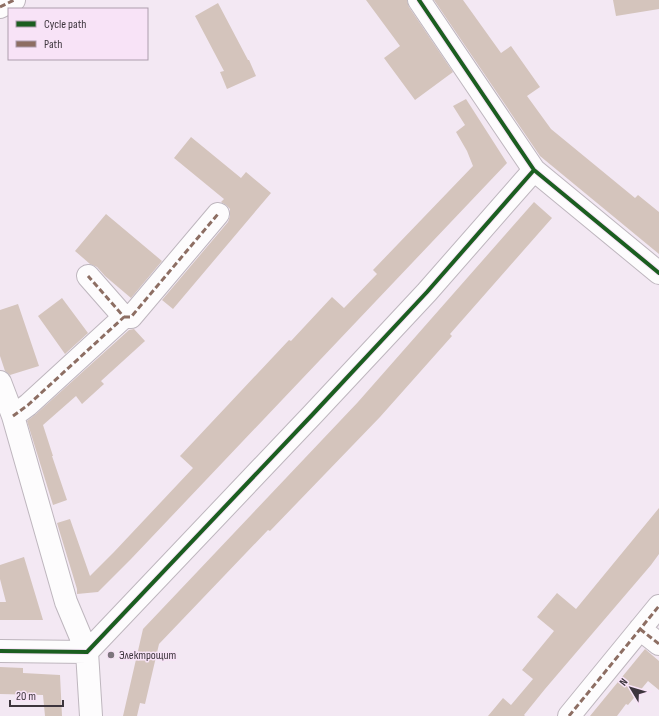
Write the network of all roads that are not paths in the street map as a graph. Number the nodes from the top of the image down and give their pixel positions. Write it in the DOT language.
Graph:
graph roads {
  1 [pos="14,0"];
  2 [pos="419,0"];
  3 [pos="0,8"];
  4 [pos="534,170"];
  5 [pos="218,214"];
  6 [pos="659,273"];
  7 [pos="88,276"];
  8 [pos="124,318"];
  9 [pos="0,382"];
  10 [pos="13,416"];
  11 [pos="659,606"];
  12 [pos="640,628"];
  13 [pos="659,644"];
  14 [pos="0,651"];
  15 [pos="88,652"];
  16 [pos="91,716"];
  17 [pos="569,716"];
  1 -- 3 [label="street"];
  2 -- 4 [label="street"];
  4 -- 6 [label="street"];
  4 -- 15 [label="street"];
  5 -- 8 [label="street"];
  7 -- 8 [label="street"];
  8 -- 10 [label="street"];
  9 -- 10 [label="street"];
  10 -- 15 [label="street"];
  11 -- 12 [label="street"];
  12 -- 13 [label="street"];
  12 -- 17 [label="street"];
  14 -- 15 [label="street"];
  15 -- 16 [label="street"];
}
